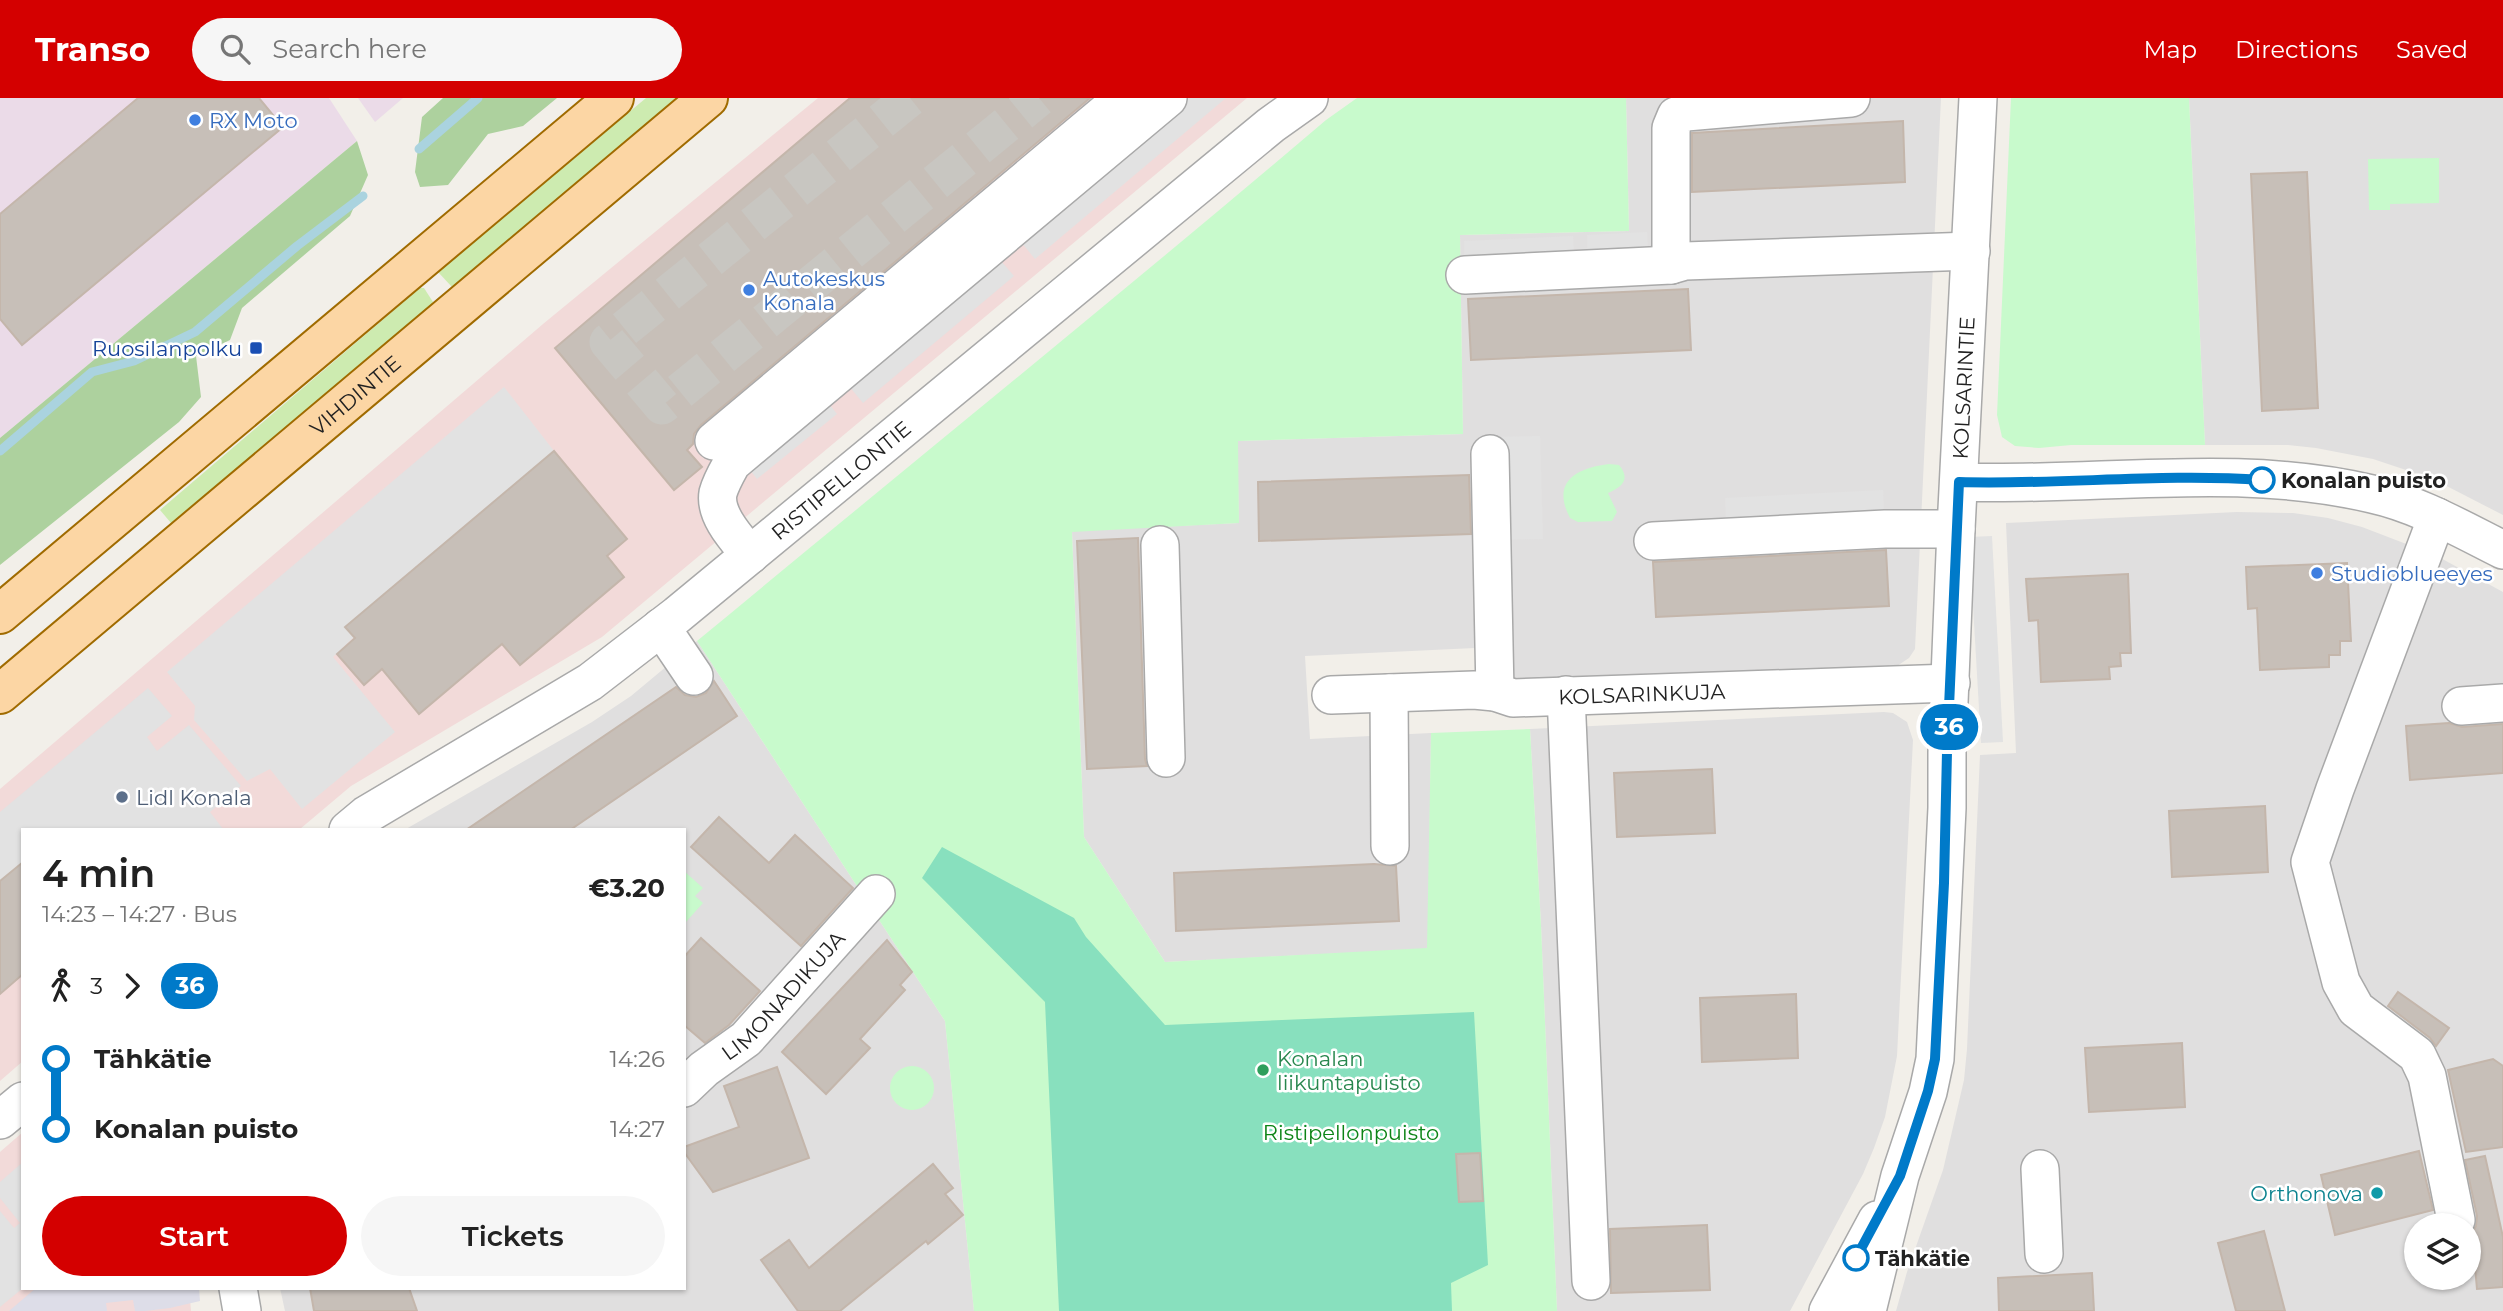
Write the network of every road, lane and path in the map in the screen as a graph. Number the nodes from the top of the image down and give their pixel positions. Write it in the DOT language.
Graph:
graph roads {
  1 [pos="614,98"];
  2 [pos="708,98"];
  3 [pos="1123,98"];
  4 [pos="1168,98"];
  5 [pos="1310,98"];
  6 [pos="1851,98"];
  7 [pos="1978,98"];
  8 [pos="1971,251"];
  9 [pos="1671,265"];
  10 [pos="1465,275"];
  11 [pos="714,441"];
  12 [pos="1490,454"];
  13 [pos="1959,482"];
  14 [pos="2437,517"];
  15 [pos="1956,529"];
  16 [pos="1653,541"];
  17 [pos="1160,545"];
  18 [pos="2503,550"];
  19 [pos="750,555"];
  20 [pos="0,614"];
  21 [pos="661,627"];
  22 [pos="694,676"];
  23 [pos="1951,683"];
  24 [pos="1495,692"];
  25 [pos="1389,693"];
  26 [pos="0,694"];
  27 [pos="1331,695"];
  28 [pos="1566,695"];
  29 [pos="2503,703"];
  30 [pos="2461,706"];
  31 [pos="1166,758"];
  32 [pos="351,828"];
  33 [pos="1390,846"];
  34 [pos="876,894"];
  35 [pos="686,1086"];
  36 [pos="21,1103"];
  37 [pos="0,1120"];
  38 [pos="2040,1169"];
  39 [pos="1900,1176"];
  40 [pos="2455,1213"];
  41 [pos="2044,1254"];
  42 [pos="1591,1281"];
  43 [pos="238,1290"];
  44 [pos="242,1311"];
  45 [pos="1828,1311"];
  46 [pos="1867,1311"];
  1 -- 20 [label="main road"];
  2 -- 26 [label="main road, VIHDINTIE"];
  3 -- 11 [label="street"];
  4 -- 19 [label="street"];
  5 -- 19 [label="street, RISTIPELLONTIE"];
  6 -- 9 [label="street"];
  7 -- 8 [label="street, KOLSARINTIE"];
  8 -- 9 [label="street"];
  8 -- 13 [label="street, KOLSARINTIE"];
  9 -- 10 [label="street"];
  12 -- 24 [label="street"];
  13 -- 14 [label="street"];
  13 -- 15 [label="street, KOLSARINTIE"];
  14 -- 18 [label="street"];
  14 -- 40 [label="street"];
  15 -- 16 [label="street"];
  15 -- 23 [label="street, KOLSARINTIE"];
  17 -- 31 [label="street"];
  19 -- 21 [label="street, RISTIPELLONTIE"];
  21 -- 22 [label="street"];
  21 -- 32 [label="street, RISTIPELLONTIE"];
  23 -- 28 [label="street, KOLSARINKUJA"];
  23 -- 39 [label="street, KOLSARINTIE"];
  24 -- 25 [label="street, KOLSARINKUJA"];
  24 -- 28 [label="street, KOLSARINKUJA"];
  25 -- 27 [label="street, KOLSARINKUJA"];
  25 -- 33 [label="street"];
  28 -- 42 [label="street"];
  29 -- 30 [label="street"];
  34 -- 35 [label="street, LIMONADIKUJA"];
  36 -- 37 [label="street"];
  38 -- 41 [label="street"];
  39 -- 45 [label="street, KOLSARINTIE"];
  39 -- 46 [label="street, KOLSARINTIE"];
  43 -- 44 [label="street"];
}
